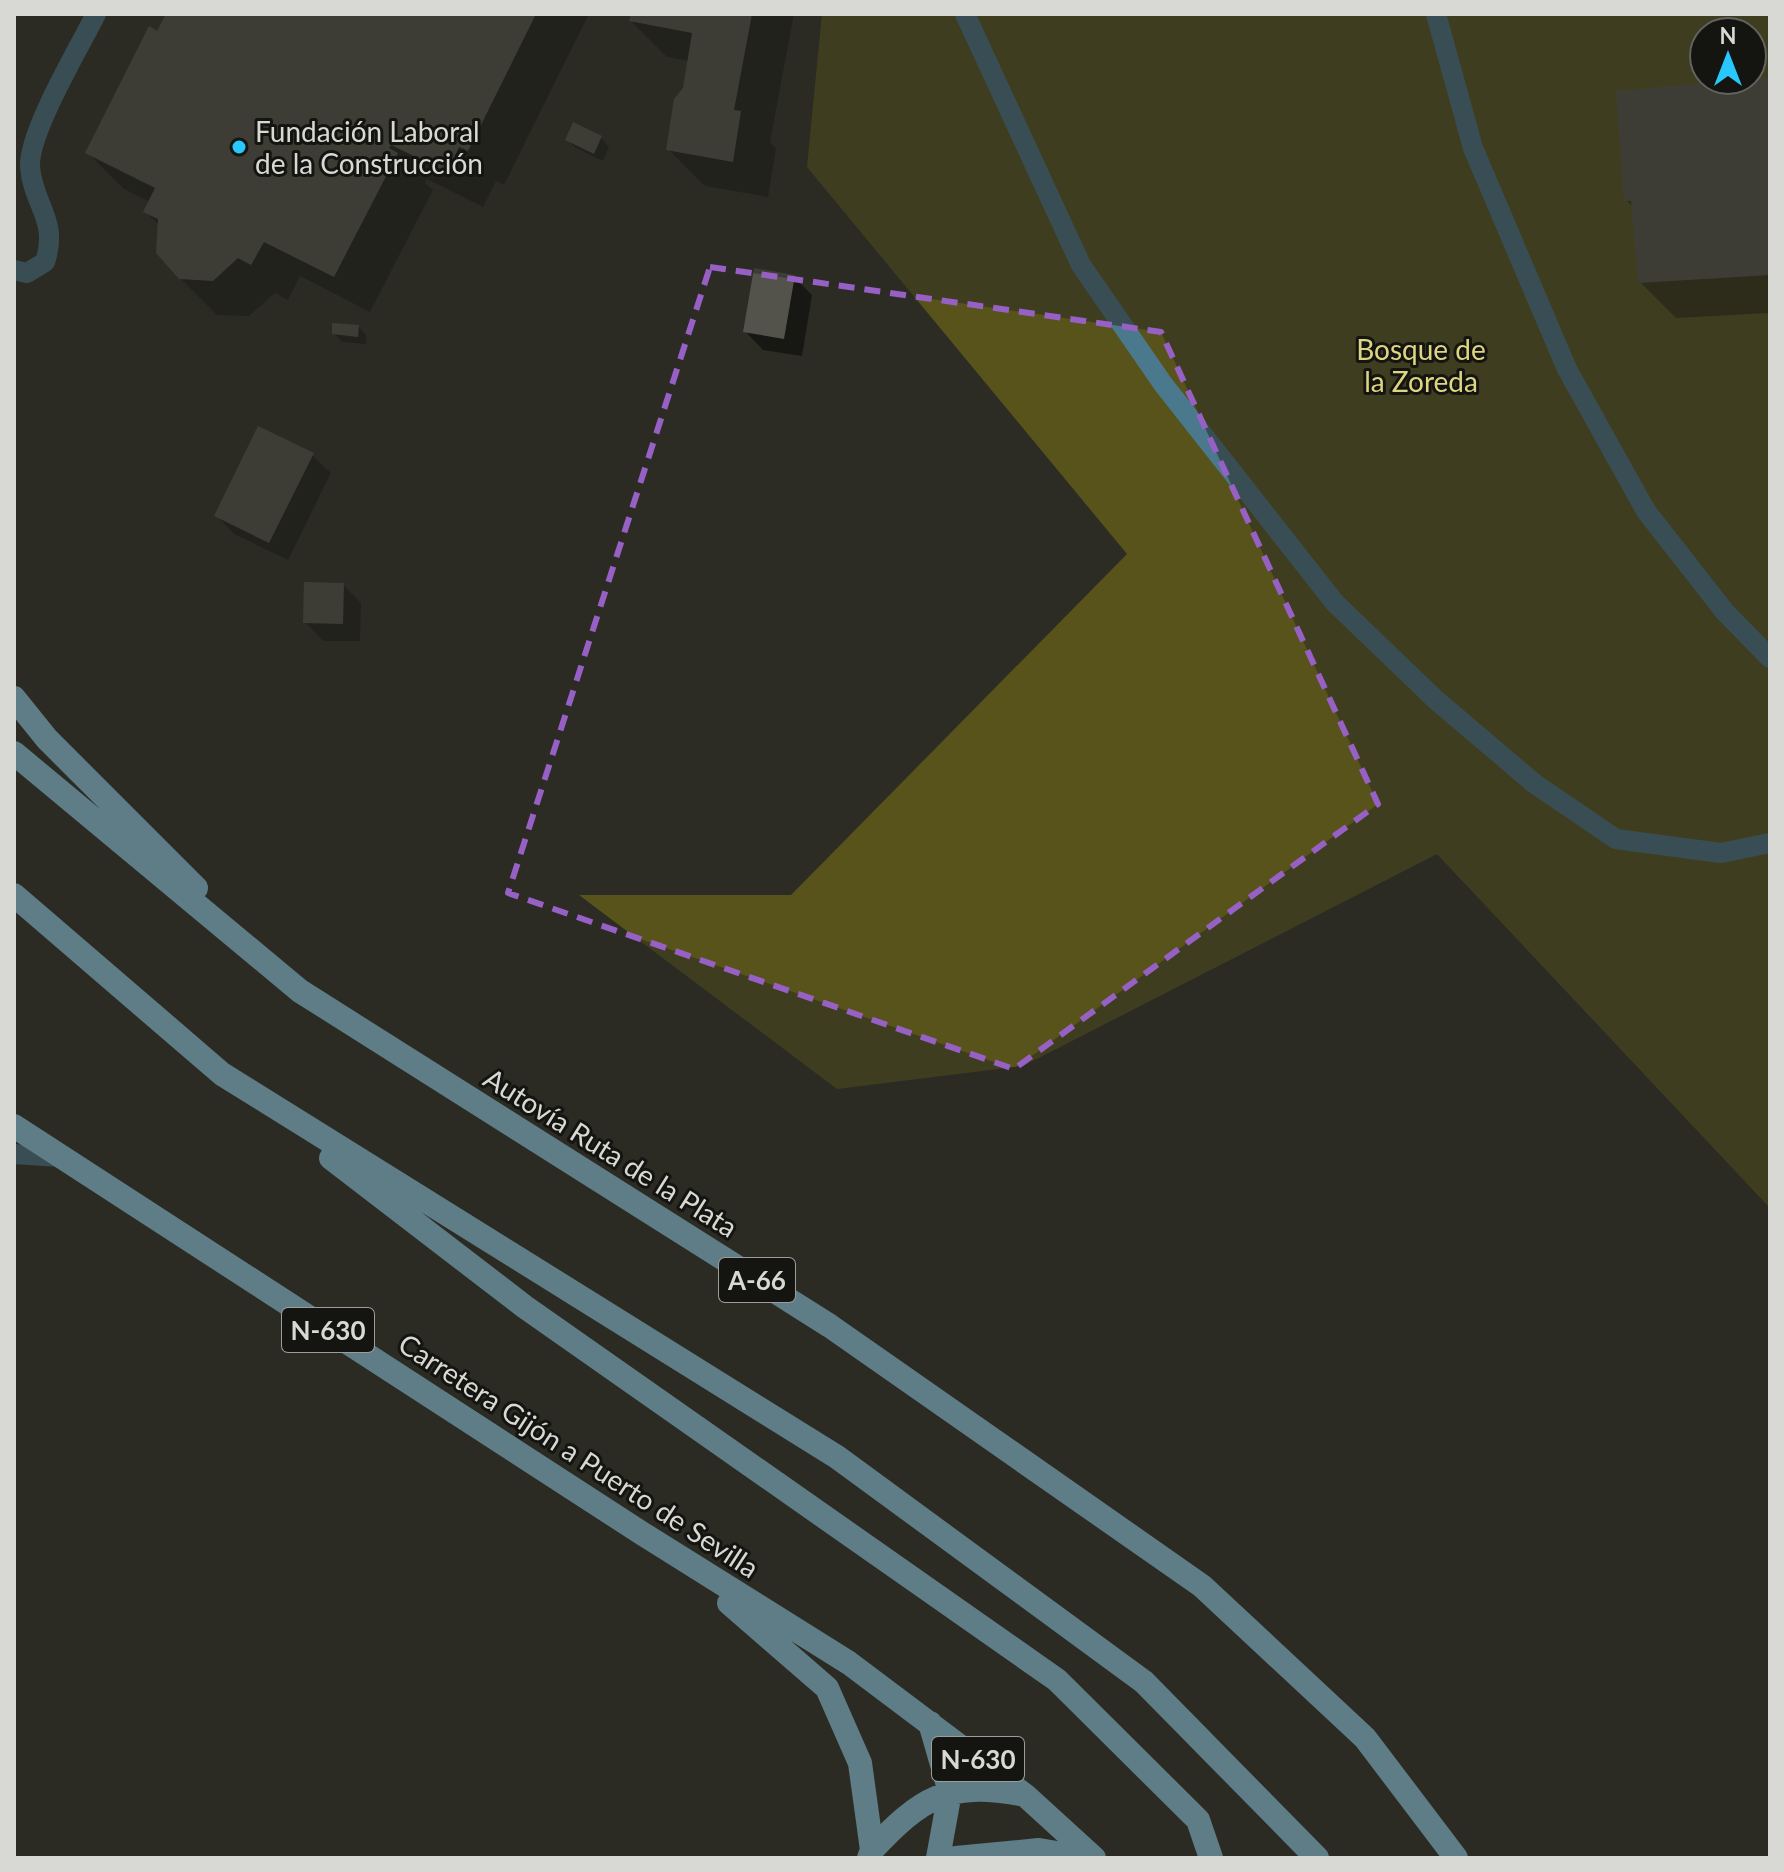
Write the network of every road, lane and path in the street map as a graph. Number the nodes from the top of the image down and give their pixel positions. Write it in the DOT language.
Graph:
graph roads {
  1 [pos="96,14"];
  2 [pos="965,14"];
  3 [pos="1436,14"];
  4 [pos="34,139"];
  5 [pos="14,156"];
  6 [pos="14,270"];
  7 [pos="1770,658"];
  8 [pos="14,698"];
  9 [pos="14,753"];
  10 [pos="1770,843"];
  11 [pos="14,895"];
  12 [pos="300,991"];
  13 [pos="222,1074"];
  14 [pos="14,1126"];
  15 [pos="14,1154"];
  16 [pos="61,1157"];
  17 [pos="643,1534"];
  18 [pos="930,1723"];
  19 [pos="950,1792"];
  20 [pos="1026,1796"];
  21 [pos="871,1854"];
  22 [pos="938,1858"];
  23 [pos="956,1858"];
  24 [pos="1086,1858"];
  25 [pos="1094,1858"];
  26 [pos="1211,1858"];
  27 [pos="1317,1858"];
  28 [pos="1456,1858"];
  1 -- 4 [label="street"];
  2 -- 10 [label="street"];
  3 -- 7 [label="street"];
  4 -- 5 [label="street"];
  4 -- 6 [label="street"];
  8 -- 12 [label="highway"];
  9 -- 12 [label="highway, Autovía Ruta de la Plata / A-66"];
  11 -- 13 [label="highway"];
  12 -- 28 [label="highway, Autovía Ruta de la Plata / A-66"];
  13 -- 26 [label="highway"];
  13 -- 27 [label="highway"];
  14 -- 16 [label="highway, Carretera Gijón a Puerto de Sevilla / N-630"];
  15 -- 16 [label="street"];
  16 -- 17 [label="highway, Carretera Gijón a Puerto de Sevilla / N-630"];
  17 -- 18 [label="highway, Carretera Gijón a Puerto de Sevilla / N-630"];
  17 -- 21 [label="highway"];
  18 -- 19 [label="highway"];
  18 -- 20 [label="highway, Carretera Gijón a Puerto de Sevilla / N-630"];
  19 -- 20 [label="highway"];
  19 -- 21 [label="highway"];
  19 -- 22 [label="highway"];
  20 -- 25 [label="highway, Carretera Gijón a Puerto de Sevilla / N-630"];
  23 -- 24 [label="highway"];
}
